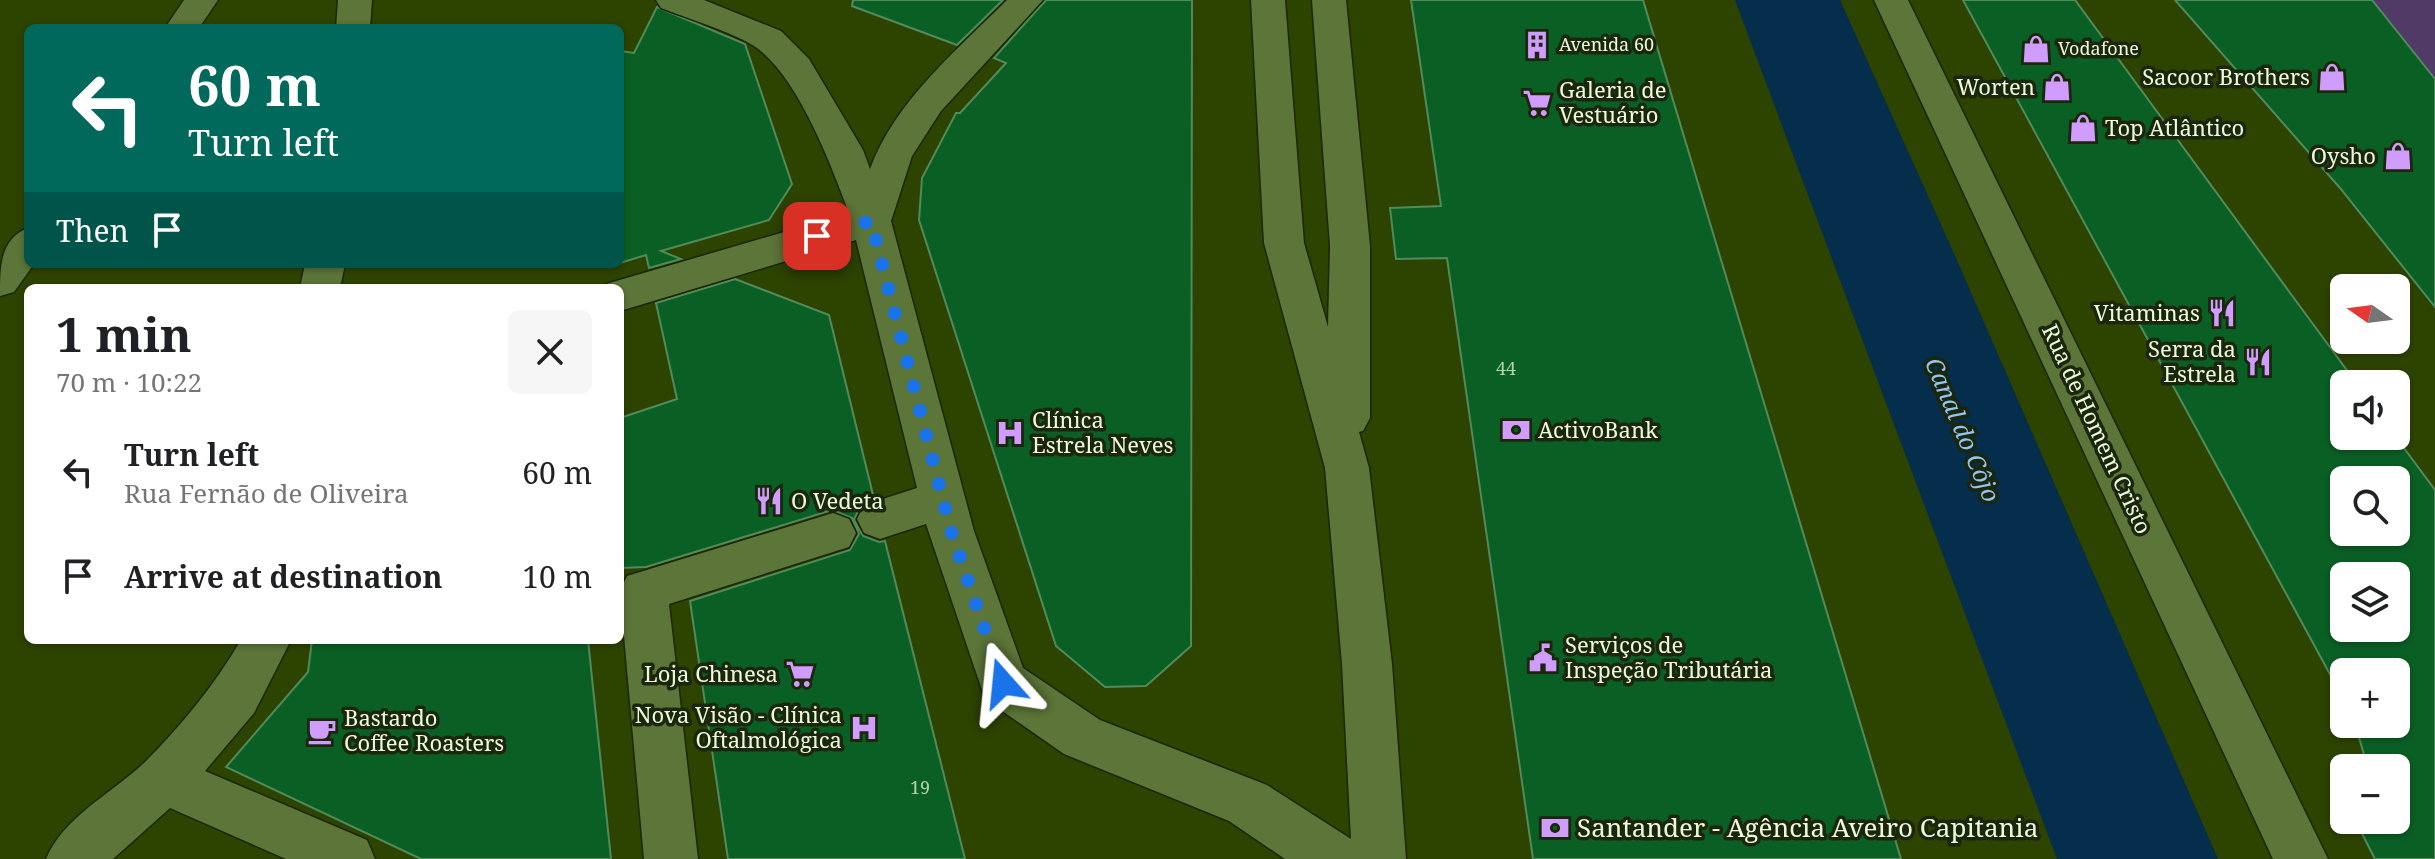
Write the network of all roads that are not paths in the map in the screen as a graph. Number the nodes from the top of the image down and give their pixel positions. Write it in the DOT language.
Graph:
graph roads {
  1 [pos="201,0"];
  2 [pos="355,0"];
  3 [pos="673,0"];
  4 [pos="1026,0"];
  5 [pos="1268,0"];
  6 [pos="1329,0"];
  7 [pos="1891,0"];
  8 [pos="185,24"];
  9 [pos="353,24"];
  10 [pos="871,221"];
  11 [pos="24,248"];
  12 [pos="0,281"];
  13 [pos="624,294"];
  14 [pos="1347,468"];
  15 [pos="943,499"];
  16 [pos="880,519"];
  17 [pos="833,533"];
  18 [pos="265,644"];
  19 [pos="164,779"];
  20 [pos="73,859"];
  21 [pos="348,859"];
  22 [pos="671,859"];
  23 [pos="1333,859"];
  24 [pos="1379,859"];
  25 [pos="2301,859"];
  1 -- 8 [label="street"];
  2 -- 9 [label="street"];
  3 -- 10 [label="street"];
  4 -- 10 [label="street"];
  5 -- 14 [label="street"];
  6 -- 14 [label="street"];
  7 -- 25 [label="street, Rua de Homem Cristo"];
  10 -- 13 [label="street"];
  10 -- 15 [label="street"];
  11 -- 12 [label="street"];
  14 -- 24 [label="street"];
  15 -- 16 [label="street"];
  15 -- 23 [label="street"];
  17 -- 22 [label="street"];
  18 -- 19 [label="street"];
  19 -- 20 [label="street"];
  19 -- 21 [label="street"];
}
